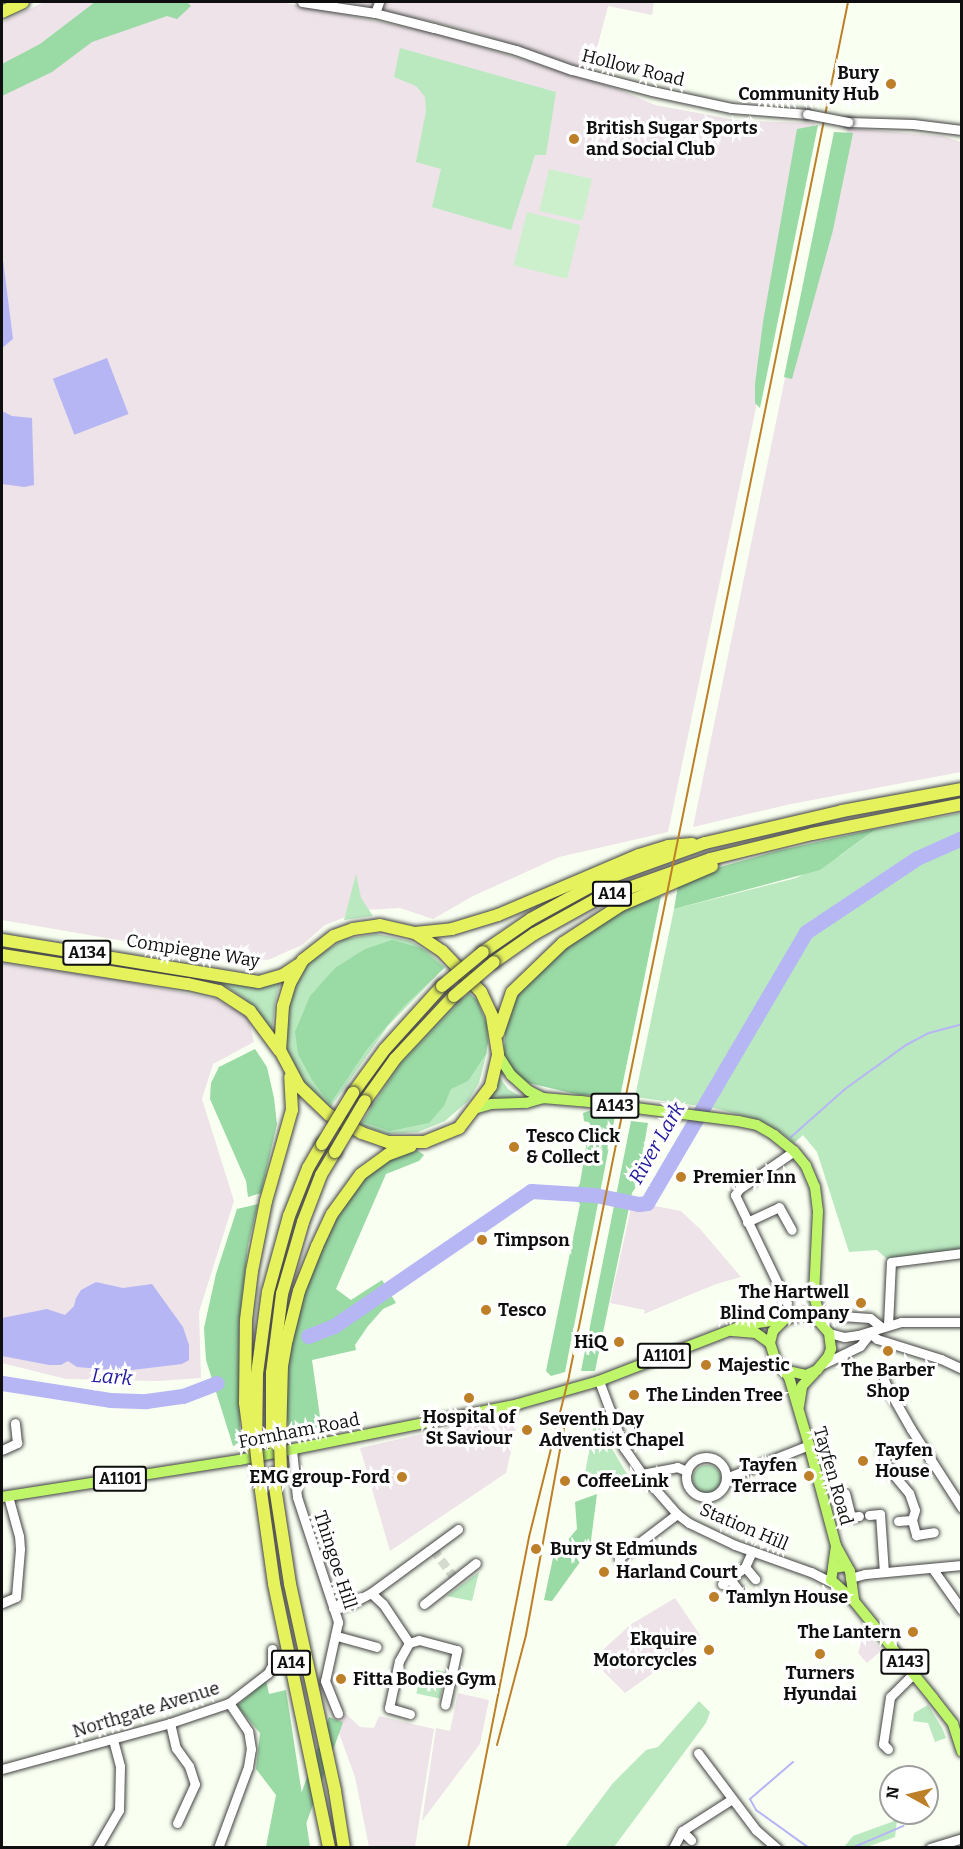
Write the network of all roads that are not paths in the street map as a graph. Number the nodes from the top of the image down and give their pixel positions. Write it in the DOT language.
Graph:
graph roads {
  1 [pos="22,2"];
  2 [pos="302,2"];
  3 [pos="379,2"];
  4 [pos="2,12"];
  5 [pos="375,13"];
  6 [pos="962,130"];
  7 [pos="962,789"];
  8 [pos="962,804"];
  9 [pos="705,843"];
  10 [pos="743,852"];
  11 [pos="415,933"];
  12 [pos="2,940"];
  13 [pos="2,955"];
  14 [pos="303,960"];
  15 [pos="497,1037"];
  16 [pos="280,1051"];
  17 [pos="498,1055"];
  18 [pos="289,1072"];
  19 [pos="543,1098"];
  20 [pos="474,1109"];
  21 [pos="421,1143"];
  22 [pos="794,1151"];
  23 [pos="747,1222"];
  24 [pos="792,1230"];
  25 [pos="962,1253"];
  26 [pos="814,1296"];
  27 [pos="787,1304"];
  28 [pos="841,1316"];
  29 [pos="789,1317"];
  30 [pos="821,1321"];
  31 [pos="962,1322"];
  32 [pos="885,1326"];
  33 [pos="729,1331"];
  34 [pos="829,1333"];
  35 [pos="870,1333"];
  36 [pos="770,1343"];
  37 [pos="820,1367"];
  38 [pos="881,1369"];
  39 [pos="962,1369"];
  40 [pos="784,1370"];
  41 [pos="599,1382"];
  42 [pos="799,1414"];
  43 [pos="15,1422"];
  44 [pos="276,1442"];
  45 [pos="809,1444"];
  46 [pos="254,1447"];
  47 [pos="2,1450"];
  48 [pos="292,1450"];
  49 [pos="882,1454"];
  50 [pos="687,1471"];
  51 [pos="642,1474"];
  52 [pos="726,1478"];
  53 [pos="845,1493"];
  54 [pos="5,1496"];
  55 [pos="962,1508"];
  56 [pos="677,1514"];
  57 [pos="912,1520"];
  58 [pos="889,1522"];
  59 [pos="458,1529"];
  60 [pos="934,1532"];
  61 [pos="836,1546"];
  62 [pos="752,1551"];
  63 [pos="619,1557"];
  64 [pos="476,1563"];
  65 [pos="962,1565"];
  66 [pos="745,1567"];
  67 [pos="833,1568"];
  68 [pos="932,1568"];
  69 [pos="811,1572"];
  70 [pos="884,1572"];
  71 [pos="848,1573"];
  72 [pos="755,1579"];
  73 [pos="835,1584"];
  74 [pos="740,1591"];
  75 [pos="371,1593"];
  76 [pos="855,1601"];
  77 [pos="2,1603"];
  78 [pos="424,1604"];
  79 [pos="333,1608"];
  80 [pos="962,1610"];
  81 [pos="337,1636"];
  82 [pos="409,1643"];
  83 [pos="377,1647"];
  84 [pos="272,1649"];
  85 [pos="914,1672"];
  86 [pos="229,1703"];
  87 [pos="445,1705"];
  88 [pos="338,1713"];
  89 [pos="410,1714"];
  90 [pos="171,1723"];
  91 [pos="957,1723"];
  92 [pos="113,1739"];
  93 [pos="888,1749"];
  94 [pos="962,1752"];
  95 [pos="698,1753"];
  96 [pos="2,1769"];
  97 [pos="732,1799"];
  98 [pos="177,1823"];
  99 [pos="682,1831"];
  100 [pos="962,1838"];
  101 [pos="691,1840"];
  102 [pos="97,1848"];
  103 [pos="218,1848"];
  104 [pos="329,1848"];
  105 [pos="344,1848"];
  106 [pos="673,1848"];
  107 [pos="777,1848"];
  108 [pos="930,1848"];
  1 -- 4 [label="highway"];
  2 -- 5 [label="street, Hollow Road"];
  3 -- 5 [label="street"];
  5 -- 6 [label="street, Hollow Road, bridge"];
  7 -- 9 [label="highway, A14"];
  8 -- 10 [label="highway, A14"];
  9 -- 11 [label="highway, A14"];
  9 -- 46 [label="highway, A14, bridge"];
  10 -- 15 [label="highway, A14"];
  10 -- 44 [label="highway, A14, bridge"];
  11 -- 14 [label="highway, Compiegne Way"];
  11 -- 15 [label="highway"];
  12 -- 14 [label="highway, Compiegne Way / A134"];
  13 -- 16 [label="highway, Compiegne Way / A134"];
  14 -- 16 [label="highway"];
  15 -- 17 [label="highway"];
  16 -- 18 [label="highway"];
  17 -- 19 [label="main road, A143"];
  17 -- 20 [label="highway"];
  18 -- 21 [label="highway"];
  18 -- 46 [label="highway, A14"];
  19 -- 20 [label="main road, A143"];
  19 -- 22 [label="main road, A143"];
  20 -- 21 [label="highway"];
  21 -- 44 [label="highway, A14"];
  22 -- 23 [label="street"];
  22 -- 26 [label="main road, A143"];
  23 -- 24 [label="street"];
  23 -- 27 [label="street"];
  25 -- 32 [label="street"];
  26 -- 29 [label="main road"];
  26 -- 30 [label="main road, A143"];
  28 -- 32 [label="street"];
  29 -- 30 [label="main road"];
  29 -- 33 [label="main road, A1101"];
  29 -- 36 [label="main road"];
  30 -- 34 [label="main road"];
  31 -- 32 [label="street"];
  32 -- 35 [label="street"];
  33 -- 36 [label="main road, A1101"];
  33 -- 41 [label="main road, A1101"];
  34 -- 35 [label="street"];
  34 -- 37 [label="main road"];
  35 -- 37 [label="street"];
  35 -- 39 [label="street"];
  36 -- 40 [label="main road"];
  37 -- 40 [label="main road"];
  37 -- 42 [label="main road, A143"];
  38 -- 55 [label="street"];
  40 -- 42 [label="main road, A143"];
  41 -- 48 [label="main road, Fornham Road / A1101"];
  41 -- 51 [label="street, Station Hill"];
  42 -- 45 [label="main road, Tayfen Road / A143"];
  43 -- 47 [label="street"];
  44 -- 105 [label="highway, A14, bridge"];
  45 -- 52 [label="street"];
  45 -- 61 [label="main road, Tayfen Road / A143"];
  46 -- 104 [label="highway, A14, bridge"];
  48 -- 54 [label="main road, Fornham Road / A1101"];
  48 -- 79 [label="street, Thingoe Hill"];
  49 -- 57 [label="street"];
  50 -- 51 [label="street"];
  50 -- 52 [label="street"];
  50 -- 52 [label="street"];
  51 -- 56 [label="street, Station Hill"];
  53 -- 58 [label="street"];
  54 -- 77 [label="street"];
  56 -- 62 [label="street, Station Hill"];
  56 -- 63 [label="street"];
  57 -- 58 [label="street"];
  57 -- 60 [label="street"];
  58 -- 70 [label="street"];
  59 -- 75 [label="street"];
  61 -- 67 [label="main road, Tayfen Road / A143"];
  61 -- 71 [label="main road, Tayfen Road / A143"];
  62 -- 66 [label="street"];
  62 -- 69 [label="street, Station Hill"];
  64 -- 78 [label="street"];
  65 -- 68 [label="street"];
  66 -- 72 [label="street"];
  66 -- 74 [label="street"];
  67 -- 69 [label="street, Station Hill"];
  67 -- 71 [label="main road"];
  67 -- 73 [label="main road, Tayfen Road"];
  68 -- 70 [label="street"];
  68 -- 80 [label="street"];
  69 -- 73 [label="street, Station Hill"];
  70 -- 71 [label="street"];
  71 -- 73 [label="main road"];
  71 -- 76 [label="main road, Tayfen Road / A143"];
  73 -- 76 [label="main road, Tayfen Road / A143"];
  75 -- 79 [label="street"];
  75 -- 82 [label="street"];
  76 -- 85 [label="main road, Tayfen Road / A143"];
  79 -- 81 [label="street, Thingoe Hill"];
  81 -- 83 [label="street"];
  81 -- 88 [label="street, Thingoe Hill"];
  82 -- 87 [label="street"];
  82 -- 89 [label="street"];
  84 -- 86 [label="street, Northgate Avenue"];
  85 -- 91 [label="main road, Tayfen Road / A143"];
  85 -- 93 [label="street"];
  86 -- 90 [label="street, Northgate Avenue"];
  86 -- 103 [label="street"];
  90 -- 92 [label="street, Northgate Avenue"];
  90 -- 98 [label="street"];
  91 -- 94 [label="main road, Tayfen Road / A143"];
  92 -- 96 [label="street, Northgate Avenue"];
  92 -- 102 [label="street"];
  95 -- 97 [label="street"];
  97 -- 99 [label="street"];
  97 -- 107 [label="street"];
  99 -- 101 [label="street"];
  99 -- 106 [label="street"];
  100 -- 108 [label="street"];
}
